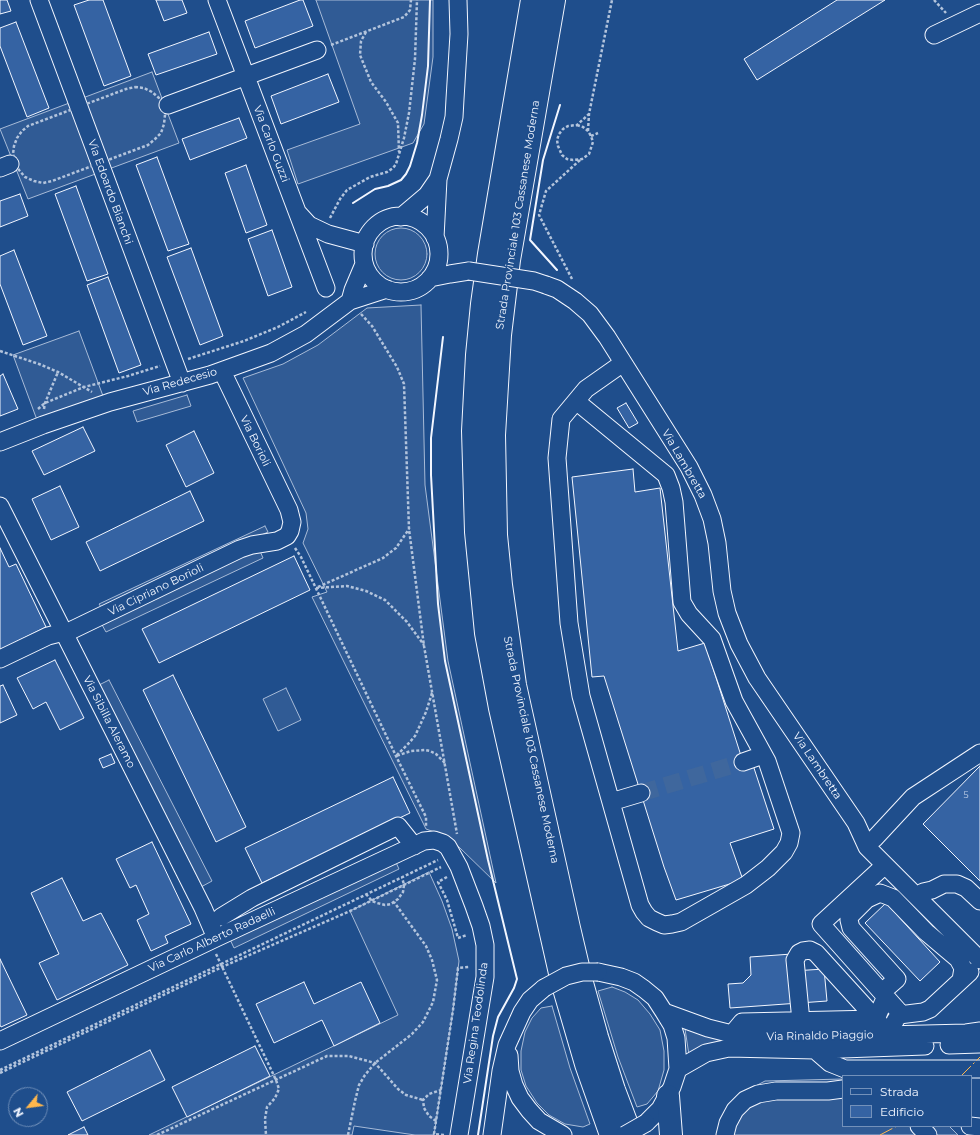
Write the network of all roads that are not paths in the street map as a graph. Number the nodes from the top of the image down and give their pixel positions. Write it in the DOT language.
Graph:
graph roads {
  1 [pos="39,0"];
  2 [pos="217,0"];
  3 [pos="458,0"];
  4 [pos="465,0"];
  5 [pos="532,0"];
  6 [pos="554,0"];
  7 [pos="980,13"];
  8 [pos="459,34"];
  9 [pos="934,35"];
  10 [pos="317,50"];
  11 [pos="246,76"];
  12 [pos="168,105"];
  13 [pos="438,179"];
  14 [pos="296,212"];
  15 [pos="401,217"];
  16 [pos="364,244"];
  17 [pos="436,244"];
  18 [pos="364,264"];
  19 [pos="469,271"];
  20 [pos="430,278"];
  21 [pos="326,288"];
  22 [pos="387,289"];
  23 [pos="355,307"];
  24 [pos="619,366"];
  25 [pos="222,371"];
  26 [pos="182,383"];
  27 [pos="576,401"];
  28 [pos="0,442"];
  29 [pos="0,506"];
  30 [pos="286,536"];
  31 [pos="63,632"];
  32 [pos="0,658"];
  33 [pos="980,753"];
  34 [pos="763,755"];
  35 [pos="743,762"];
  36 [pos="641,793"];
  37 [pos="611,802"];
  38 [pos="856,823"];
  39 [pos="874,839"];
  40 [pos="419,843"];
  41 [pos="885,866"];
  42 [pos="923,892"];
  43 [pos="252,898"];
  44 [pos="980,901"];
  45 [pos="220,917"];
  46 [pos="261,917"];
  47 [pos="212,939"];
  48 [pos="980,948"];
  49 [pos="980,960"];
  50 [pos="961,980"];
  51 [pos="884,994"];
  52 [pos="664,1012"];
  53 [pos="902,1015"];
  54 [pos="876,1019"];
  55 [pos="801,1021"];
  56 [pos="980,1031"];
  57 [pos="732,1034"];
  58 [pos="893,1035"];
  59 [pos="0,1041"];
  60 [pos="980,1044"];
  61 [pos="508,1045"];
  62 [pos="815,1050"];
  63 [pos="678,1069"];
  64 [pos="980,1069"];
  65 [pos="842,1089"];
  66 [pos="668,1096"];
  67 [pos="920,1127"];
  68 [pos="638,1129"];
  69 [pos="459,1135"];
  70 [pos="492,1135"];
  71 [pos="563,1135"];
  72 [pos="611,1135"];
  73 [pos="625,1135"];
  74 [pos="671,1135"];
  75 [pos="725,1135"];
  76 [pos="928,1135"];
  1 -- 26 [label="street, Via Edoardo Bianchi"];
  2 -- 11 [label="street, Via Carlo Guzzi"];
  3 -- 8 [label="street"];
  4 -- 8 [label="street"];
  5 -- 72 [label="highway, Strada Provinciale 103 Cassanese Moderna"];
  6 -- 68 [label="highway, Strada Provinciale 103 Cassanese Moderna"];
  7 -- 9 [label="street"];
  8 -- 13 [label="street"];
  10 -- 11 [label="street"];
  11 -- 12 [label="street"];
  11 -- 14 [label="street, Via Carlo Guzzi"];
  13 -- 15 [label="street"];
  13 -- 17 [label="street"];
  14 -- 16 [label="street, Via Carlo Guzzi"];
  14 -- 21 [label="street, Via Carlo Guzzi"];
  15 -- 16 [label="street"];
  15 -- 17 [label="street"];
  16 -- 18 [label="street"];
  17 -- 19 [label="street, Via Lambretta"];
  17 -- 20 [label="street"];
  18 -- 22 [label="street"];
  18 -- 23 [label="street"];
  19 -- 20 [label="street, Via Lambretta"];
  19 -- 24 [label="street, Via Lambretta, bridge"];
  20 -- 22 [label="street"];
  22 -- 23 [label="street, Via Redecesio"];
  23 -- 25 [label="street, Via Redecesio"];
  24 -- 27 [label="street"];
  24 -- 38 [label="street, Via Lambretta"];
  25 -- 26 [label="street, Via Redecesio"];
  25 -- 30 [label="street, Via Borioli"];
  26 -- 28 [label="street, Via Redecesio"];
  27 -- 34 [label="street"];
  27 -- 37 [label="street"];
  29 -- 31 [label="street, Via Sibilla Aleramo"];
  30 -- 31 [label="street, Via Cipriano Borioli"];
  31 -- 32 [label="street, Via Cipriano Borioli"];
  31 -- 47 [label="street, Via Sibilla Aleramo"];
  33 -- 39 [label="street"];
  34 -- 35 [label="street"];
  34 -- 37 [label="street"];
  36 -- 37 [label="street"];
  38 -- 39 [label="street, Via Lambretta"];
  38 -- 41 [label="street, Via Lambretta"];
  39 -- 42 [label="street, Via Lambretta"];
  40 -- 43 [label="street"];
  40 -- 46 [label="street, Via Carlo Alberto Radaelli"];
  40 -- 69 [label="street, Via Regina Teodolinda"];
  41 -- 49 [label="street, Via Lambretta"];
  41 -- 51 [label="street"];
  42 -- 44 [label="street"];
  42 -- 48 [label="street, Via Lambretta"];
  43 -- 45 [label="street"];
  43 -- 46 [label="street"];
  46 -- 47 [label="street, Via Carlo Alberto Radaelli"];
  47 -- 59 [label="street, Via Carlo Alberto Radaelli"];
  49 -- 50 [label="street"];
  50 -- 51 [label="street"];
  50 -- 53 [label="street"];
  51 -- 53 [label="street"];
  51 -- 54 [label="street"];
  52 -- 57 [label="street, Via Rinaldo Piaggio"];
  52 -- 61 [label="street, bridge"];
  52 -- 63 [label="street"];
  53 -- 58 [label="street"];
  54 -- 55 [label="street"];
  54 -- 55 [label="street"];
  54 -- 58 [label="street"];
  55 -- 57 [label="street"];
  56 -- 58 [label="street, Via Rinaldo Piaggio"];
  57 -- 58 [label="street, Via Rinaldo Piaggio"];
  60 -- 62 [label="street, Via Rinaldo Piaggio"];
  61 -- 70 [label="street"];
  61 -- 71 [label="street"];
  62 -- 63 [label="street, Via Rinaldo Piaggio"];
  62 -- 64 [label="street"];
  63 -- 66 [label="street"];
  65 -- 75 [label="street"];
  66 -- 68 [label="street"];
  66 -- 74 [label="highway"];
  67 -- 76 [label="street"];
  68 -- 73 [label="street, bridge"];
}
